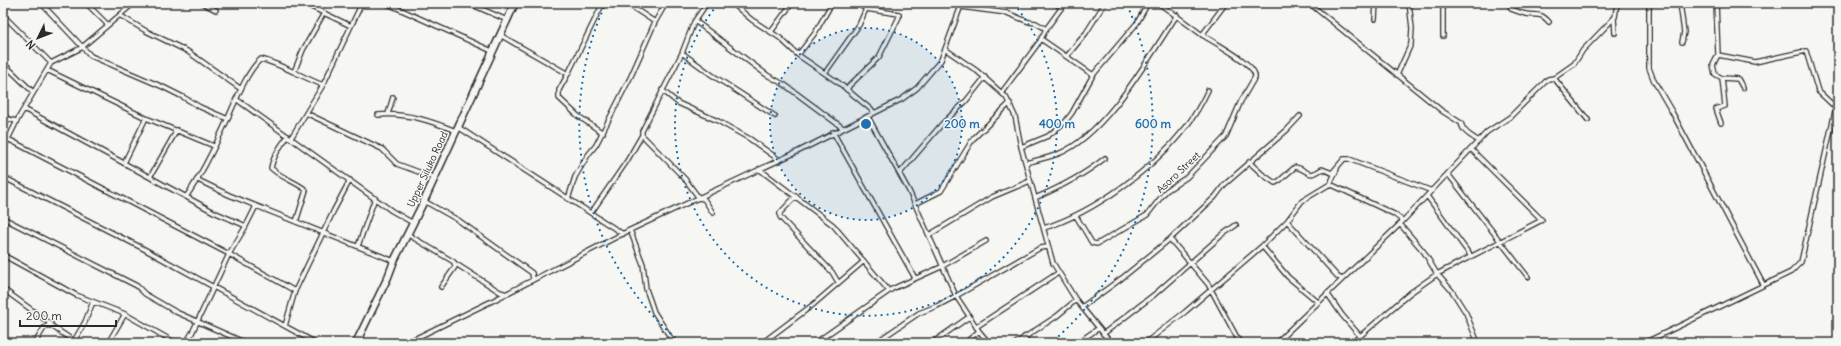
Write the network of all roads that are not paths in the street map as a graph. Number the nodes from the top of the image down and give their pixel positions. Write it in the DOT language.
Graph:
graph roads {
  1 [pos="41,3"];
  2 [pos="86,3"];
  3 [pos="202,3"];
  4 [pos="303,3"];
  5 [pos="362,3"];
  6 [pos="386,3"];
  7 [pos="468,3"];
  8 [pos="515,3"];
  9 [pos="603,3"];
  10 [pos="626,3"];
  11 [pos="666,3"];
  12 [pos="707,3"];
  13 [pos="732,3"];
  14 [pos="792,3"];
  15 [pos="832,3"];
  16 [pos="856,3"];
  17 [pos="1054,3"];
  18 [pos="1105,3"];
  19 [pos="1148,3"];
  20 [pos="1158,3"];
  21 [pos="1226,3"];
  22 [pos="1309,3"];
  23 [pos="1376,3"];
  24 [pos="1409,3"];
  25 [pos="1443,3"];
  26 [pos="1510,3"];
  27 [pos="1614,3"];
  28 [pos="1617,3"];
  29 [pos="1648,3"];
  30 [pos="1680,3"];
  31 [pos="1716,3"];
  32 [pos="133,4"];
  33 [pos="962,5"];
  34 [pos="1064,5"];
  35 [pos="866,9"];
  36 [pos="216,10"];
  37 [pos="324,13"];
  38 [pos="3,15"];
  39 [pos="1176,15"];
  40 [pos="121,16"];
  41 [pos="507,20"];
  42 [pos="1375,20"];
  43 [pos="695,21"];
  44 [pos="655,22"];
  45 [pos="1549,22"];
  46 [pos="108,25"];
  47 [pos="351,26"];
  48 [pos="1046,29"];
  49 [pos="771,32"];
  50 [pos="1615,33"];
  51 [pos="500,35"];
  52 [pos="1202,35"];
  53 [pos="1443,36"];
  54 [pos="1041,39"];
  55 [pos="1682,42"];
  56 [pos="81,48"];
  57 [pos="945,49"];
  58 [pos="492,51"];
  59 [pos="682,53"];
  60 [pos="798,55"];
  61 [pos="1067,56"];
  62 [pos="1718,56"];
  63 [pos="3,63"];
  64 [pos="51,63"];
  65 [pos="47,70"];
  66 [pos="294,72"];
  67 [pos="825,73"];
  68 [pos="568,74"];
  69 [pos="1093,75"];
  70 [pos="1397,75"];
  71 [pos="985,77"];
  72 [pos="1554,78"];
  73 [pos="1722,78"];
  74 [pos="323,85"];
  75 [pos="1742,88"];
  76 [pos="241,89"];
  77 [pos="662,90"];
  78 [pos="848,90"];
  79 [pos="1208,90"];
  80 [pos="33,92"];
  81 [pos="1002,92"];
  82 [pos="1838,98"];
  83 [pos="236,99"];
  84 [pos="1010,103"];
  85 [pos="1836,108"];
  86 [pos="24,109"];
  87 [pos="874,112"];
  88 [pos="306,113"];
  89 [pos="3,114"];
  90 [pos="378,115"];
  91 [pos="775,116"];
  92 [pos="1300,116"];
  93 [pos="868,117"];
  94 [pos="146,118"];
  95 [pos="228,119"];
  96 [pos="1588,120"];
  97 [pos="16,121"];
  98 [pos="1721,123"];
  99 [pos="843,128"];
  100 [pos="457,129"];
  101 [pos="176,130"];
  102 [pos="833,132"];
  103 [pos="602,133"];
  104 [pos="642,135"];
  105 [pos="289,137"];
  106 [pos="8,139"];
  107 [pos="1479,141"];
  108 [pos="214,146"];
  109 [pos="1021,147"];
  110 [pos="3,149"];
  111 [pos="1471,149"];
  112 [pos="1105,158"];
  113 [pos="778,159"];
  114 [pos="124,162"];
  115 [pos="1250,162"];
  116 [pos="1026,164"];
  117 [pos="759,169"];
  118 [pos="1337,169"];
  119 [pos="900,174"];
  120 [pos="1448,174"];
  121 [pos="3,177"];
  122 [pos="150,177"];
  123 [pos="435,178"];
  124 [pos="198,180"];
  125 [pos="350,180"];
  126 [pos="1030,181"];
  127 [pos="1330,184"];
  128 [pos="1432,191"];
  129 [pos="796,196"];
  130 [pos="1427,196"];
  131 [pos="186,197"];
  132 [pos="375,198"];
  133 [pos="699,198"];
  134 [pos="1035,198"];
  135 [pos="568,199"];
  136 [pos="424,201"];
  137 [pos="915,204"];
  138 [pos="256,206"];
  139 [pos="590,213"];
  140 [pos="713,213"];
  141 [pos="1076,216"];
  142 [pos="3,218"];
  143 [pos="1287,221"];
  144 [pos="296,222"];
  145 [pos="1401,222"];
  146 [pos="413,223"];
  147 [pos="1236,225"];
  148 [pos="246,226"];
  149 [pos="1044,228"];
  150 [pos="630,230"];
  151 [pos="322,233"];
  152 [pos="407,234"];
  153 [pos="623,234"];
  154 [pos="929,235"];
  155 [pos="1170,239"];
  156 [pos="986,241"];
  157 [pos="1499,241"];
  158 [pos="358,246"];
  159 [pos="1262,246"];
  160 [pos="1048,247"];
  161 [pos="229,254"];
  162 [pos="3,255"];
  163 [pos="1470,255"];
  164 [pos="394,261"];
  165 [pos="864,261"];
  166 [pos="456,264"];
  167 [pos="1190,264"];
  168 [pos="942,266"];
  169 [pos="1058,273"];
  170 [pos="1436,274"];
  171 [pos="915,278"];
  172 [pos="1528,278"];
  173 [pos="1342,279"];
  174 [pos="533,280"];
  175 [pos="838,282"];
  176 [pos="1762,284"];
  177 [pos="441,287"];
  178 [pos="214,288"];
  179 [pos="3,289"];
  180 [pos="1210,289"];
  181 [pos="295,291"];
  182 [pos="889,291"];
  183 [pos="1327,293"];
  184 [pos="507,294"];
  185 [pos="956,296"];
  186 [pos="1076,300"];
  187 [pos="93,302"];
  188 [pos="1318,302"];
  189 [pos="1082,307"];
  190 [pos="125,314"];
  191 [pos="969,317"];
  192 [pos="198,322"];
  193 [pos="47,326"];
  194 [pos="285,326"];
  195 [pos="976,327"];
  196 [pos="1099,328"];
  197 [pos="979,331"];
  198 [pos="1103,334"];
  199 [pos="1360,336"];
  200 [pos="1024,337"];
  201 [pos="882,338"];
  202 [pos="357,340"];
  203 [pos="415,341"];
  204 [pos="76,342"];
  205 [pos="35,343"];
  206 [pos="108,343"];
  207 [pos="176,343"];
  208 [pos="186,343"];
  209 [pos="246,343"];
  210 [pos="316,343"];
  211 [pos="366,343"];
  212 [pos="406,343"];
  213 [pos="674,343"];
  214 [pos="762,343"];
  215 [pos="815,343"];
  216 [pos="875,343"];
  217 [pos="885,343"];
  218 [pos="932,343"];
  219 [pos="965,343"];
  220 [pos="989,343"];
  221 [pos="1016,343"];
  222 [pos="1028,343"];
  223 [pos="1077,343"];
  224 [pos="1111,343"];
  225 [pos="1145,343"];
  226 [pos="1240,343"];
  227 [pos="1276,343"];
  228 [pos="1352,343"];
  229 [pos="1478,343"];
  230 [pos="1644,343"];
  1 -- 56 [label="street"];
  2 -- 46 [label="street"];
  3 -- 36 [label="street"];
  4 -- 37 [label="street"];
  5 -- 47 [label="street"];
  6 -- 58 [label="street"];
  7 -- 41 [label="street"];
  8 -- 41 [label="main road, Upper Siluko Road"];
  9 -- 68 [label="street"];
  10 -- 44 [label="street"];
  11 -- 44 [label="street"];
  12 -- 43 [label="street"];
  13 -- 49 [label="street"];
  14 -- 49 [label="street"];
  15 -- 60 [label="street"];
  16 -- 35 [label="street"];
  17 -- 34 [label="street"];
  18 -- 61 [label="street"];
  19 -- 69 [label="street"];
  20 -- 39 [label="street"];
  21 -- 52 [label="street"];
  22 -- 70 [label="street"];
  23 -- 42 [label="street"];
  24 -- 70 [label="street"];
  25 -- 53 [label="street"];
  26 -- 45 [label="street"];
  27 -- 50 [label="street"];
  28 -- 72 [label="street"];
  29 -- 176 [label="street"];
  30 -- 55 [label="street"];
  31 -- 62 [label="street"];
  32 -- 40 [label="street"];
  33 -- 48 [label="street"];
  33 -- 57 [label="street"];
  34 -- 48 [label="street"];
  35 -- 67 [label="street"];
  35 -- 78 [label="street"];
  37 -- 47 [label="street"];
  37 -- 66 [label="street"];
  38 -- 64 [label="street"];
  39 -- 52 [label="street"];
  39 -- 116 [label="street"];
  40 -- 46 [label="street"];
  40 -- 76 [label="street"];
  41 -- 51 [label="main road, Upper Siluko Road"];
  43 -- 59 [label="street"];
  43 -- 99 [label="street"];
  44 -- 103 [label="street"];
  46 -- 56 [label="street"];
  47 -- 74 [label="street"];
  48 -- 54 [label="street"];
  49 -- 60 [label="street"];
  51 -- 58 [label="main road, Upper Siluko Road"];
  51 -- 68 [label="street"];
  52 -- 141 [label="street, Asoro Street"];
  54 -- 61 [label="street"];
  54 -- 81 [label="street"];
  56 -- 64 [label="street"];
  56 -- 95 [label="street"];
  57 -- 71 [label="street"];
  57 -- 87 [label="street"];
  58 -- 100 [label="main road, Upper Siluko Road"];
  59 -- 77 [label="street"];
  59 -- 91 [label="street"];
  60 -- 67 [label="street"];
  61 -- 69 [label="street"];
  62 -- 73 [label="street"];
  62 -- 85 [label="street"];
  63 -- 80 [label="street"];
  64 -- 65 [label="street"];
  65 -- 80 [label="street"];
  65 -- 94 [label="street"];
  66 -- 74 [label="street"];
  66 -- 76 [label="street"];
  67 -- 78 [label="street"];
  68 -- 103 [label="street"];
  69 -- 109 [label="street"];
  70 -- 107 [label="street"];
  71 -- 81 [label="street"];
  71 -- 119 [label="street"];
  72 -- 96 [label="street"];
  72 -- 107 [label="street"];
  73 -- 75 [label="street"];
  73 -- 98 [label="street"];
  74 -- 88 [label="street"];
  76 -- 83 [label="street"];
  77 -- 104 [label="street"];
  77 -- 113 [label="street"];
  78 -- 87 [label="street"];
  79 -- 141 [label="street"];
  80 -- 86 [label="street"];
  81 -- 84 [label="street"];
  82 -- 85 [label="street"];
  83 -- 95 [label="street"];
  83 -- 105 [label="street"];
  84 -- 109 [label="street"];
  84 -- 137 [label="street"];
  85 -- 176 [label="street"];
  86 -- 97 [label="street"];
  86 -- 114 [label="street"];
  87 -- 93 [label="street"];
  88 -- 105 [label="street"];
  88 -- 123 [label="street"];
  89 -- 97 [label="street"];
  90 -- 100 [label="street"];
  92 -- 115 [label="street"];
  93 -- 99 [label="street"];
  93 -- 119 [label="street"];
  94 -- 101 [label="street"];
  94 -- 114 [label="street"];
  95 -- 108 [label="street"];
  97 -- 106 [label="street"];
  99 -- 102 [label="street"];
  100 -- 123 [label="main road, Upper Siluko Road"];
  100 -- 135 [label="street"];
  101 -- 108 [label="street"];
  101 -- 122 [label="street"];
  102 -- 113 [label="street"];
  102 -- 171 [label="street"];
  103 -- 135 [label="street"];
  104 -- 133 [label="street"];
  104 -- 139 [label="street"];
  105 -- 125 [label="street"];
  105 -- 144 [label="street"];
  106 -- 110 [label="street"];
  106 -- 161 [label="street"];
  107 -- 111 [label="street"];
  108 -- 124 [label="street"];
  109 -- 116 [label="street"];
  111 -- 120 [label="street"];
  111 -- 157 [label="street"];
  112 -- 134 [label="street"];
  113 -- 117 [label="street"];
  114 -- 122 [label="street"];
  115 -- 118 [label="street"];
  115 -- 155 [label="street"];
  116 -- 126 [label="street"];
  117 -- 129 [label="street"];
  117 -- 133 [label="street"];
  118 -- 127 [label="street"];
  118 -- 128 [label="street"];
  119 -- 137 [label="street"];
  120 -- 128 [label="street"];
  120 -- 157 [label="street"];
  121 -- 178 [label="street"];
  122 -- 131 [label="street"];
  123 -- 136 [label="main road, Upper Siluko Road"];
  124 -- 131 [label="street"];
  124 -- 138 [label="street"];
  125 -- 132 [label="street"];
  125 -- 151 [label="street"];
  126 -- 134 [label="street"];
  126 -- 154 [label="street"];
  127 -- 143 [label="street"];
  127 -- 145 [label="street"];
  128 -- 130 [label="street"];
  129 -- 165 [label="street"];
  129 -- 175 [label="street"];
  130 -- 145 [label="street"];
  130 -- 163 [label="street"];
  131 -- 148 [label="street"];
  132 -- 146 [label="street"];
  132 -- 158 [label="street"];
  133 -- 140 [label="street"];
  133 -- 150 [label="street"];
  134 -- 149 [label="street"];
  135 -- 139 [label="street"];
  136 -- 146 [label="main road, Upper Siluko Road"];
  136 -- 174 [label="street"];
  137 -- 154 [label="street"];
  138 -- 144 [label="street"];
  138 -- 148 [label="street"];
  139 -- 153 [label="street"];
  141 -- 149 [label="street"];
  142 -- 192 [label="street"];
  143 -- 159 [label="street"];
  143 -- 173 [label="street"];
  144 -- 151 [label="street"];
  145 -- 170 [label="street"];
  145 -- 173 [label="street"];
  146 -- 152 [label="main road, Upper Siluko Road"];
  147 -- 167 [label="street"];
  148 -- 161 [label="street"];
  149 -- 160 [label="street"];
  150 -- 153 [label="street"];
  150 -- 213 [label="street"];
  151 -- 158 [label="street"];
  151 -- 181 [label="street"];
  152 -- 164 [label="main road, Upper Siluko Road"];
  152 -- 166 [label="street"];
  153 -- 174 [label="street"];
  154 -- 168 [label="street"];
  155 -- 167 [label="street"];
  155 -- 189 [label="street"];
  156 -- 168 [label="street"];
  157 -- 163 [label="street"];
  157 -- 172 [label="street"];
  158 -- 164 [label="street"];
  159 -- 180 [label="street"];
  159 -- 188 [label="street"];
  160 -- 169 [label="street"];
  160 -- 185 [label="street"];
  161 -- 178 [label="street"];
  161 -- 181 [label="street"];
  162 -- 187 [label="street"];
  163 -- 170 [label="street"];
  164 -- 202 [label="main road, Upper Siluko Road"];
  165 -- 182 [label="street"];
  165 -- 214 [label="street"];
  166 -- 177 [label="street"];
  166 -- 184 [label="street"];
  167 -- 180 [label="street"];
  167 -- 198 [label="street"];
  168 -- 171 [label="street"];
  168 -- 185 [label="street"];
  169 -- 186 [label="street"];
  169 -- 195 [label="street"];
  170 -- 199 [label="street"];
  170 -- 229 [label="street"];
  171 -- 182 [label="street"];
  173 -- 183 [label="street"];
  174 -- 184 [label="street"];
  176 -- 230 [label="street"];
  178 -- 192 [label="street"];
  178 -- 194 [label="street"];
  179 -- 193 [label="street"];
  180 -- 225 [label="street"];
  180 -- 226 [label="street"];
  181 -- 194 [label="street"];
  182 -- 215 [label="street"];
  183 -- 188 [label="street"];
  183 -- 199 [label="street"];
  184 -- 203 [label="street"];
  185 -- 191 [label="street"];
  185 -- 201 [label="street"];
  186 -- 189 [label="street"];
  186 -- 200 [label="street"];
  187 -- 190 [label="street"];
  187 -- 204 [label="street"];
  188 -- 227 [label="street"];
  189 -- 196 [label="street"];
  190 -- 206 [label="street"];
  190 -- 207 [label="street"];
  191 -- 195 [label="street"];
  191 -- 218 [label="street"];
  192 -- 208 [label="street"];
  192 -- 209 [label="street"];
  193 -- 204 [label="street"];
  193 -- 205 [label="street"];
  194 -- 210 [label="street"];
  195 -- 197 [label="street"];
  196 -- 198 [label="street"];
  196 -- 223 [label="street"];
  197 -- 219 [label="street"];
  197 -- 220 [label="street"];
  198 -- 224 [label="street"];
  199 -- 228 [label="street"];
  200 -- 221 [label="street"];
  200 -- 222 [label="street"];
  201 -- 216 [label="street"];
  201 -- 217 [label="street"];
  202 -- 211 [label="street"];
  203 -- 212 [label="street"];
}
